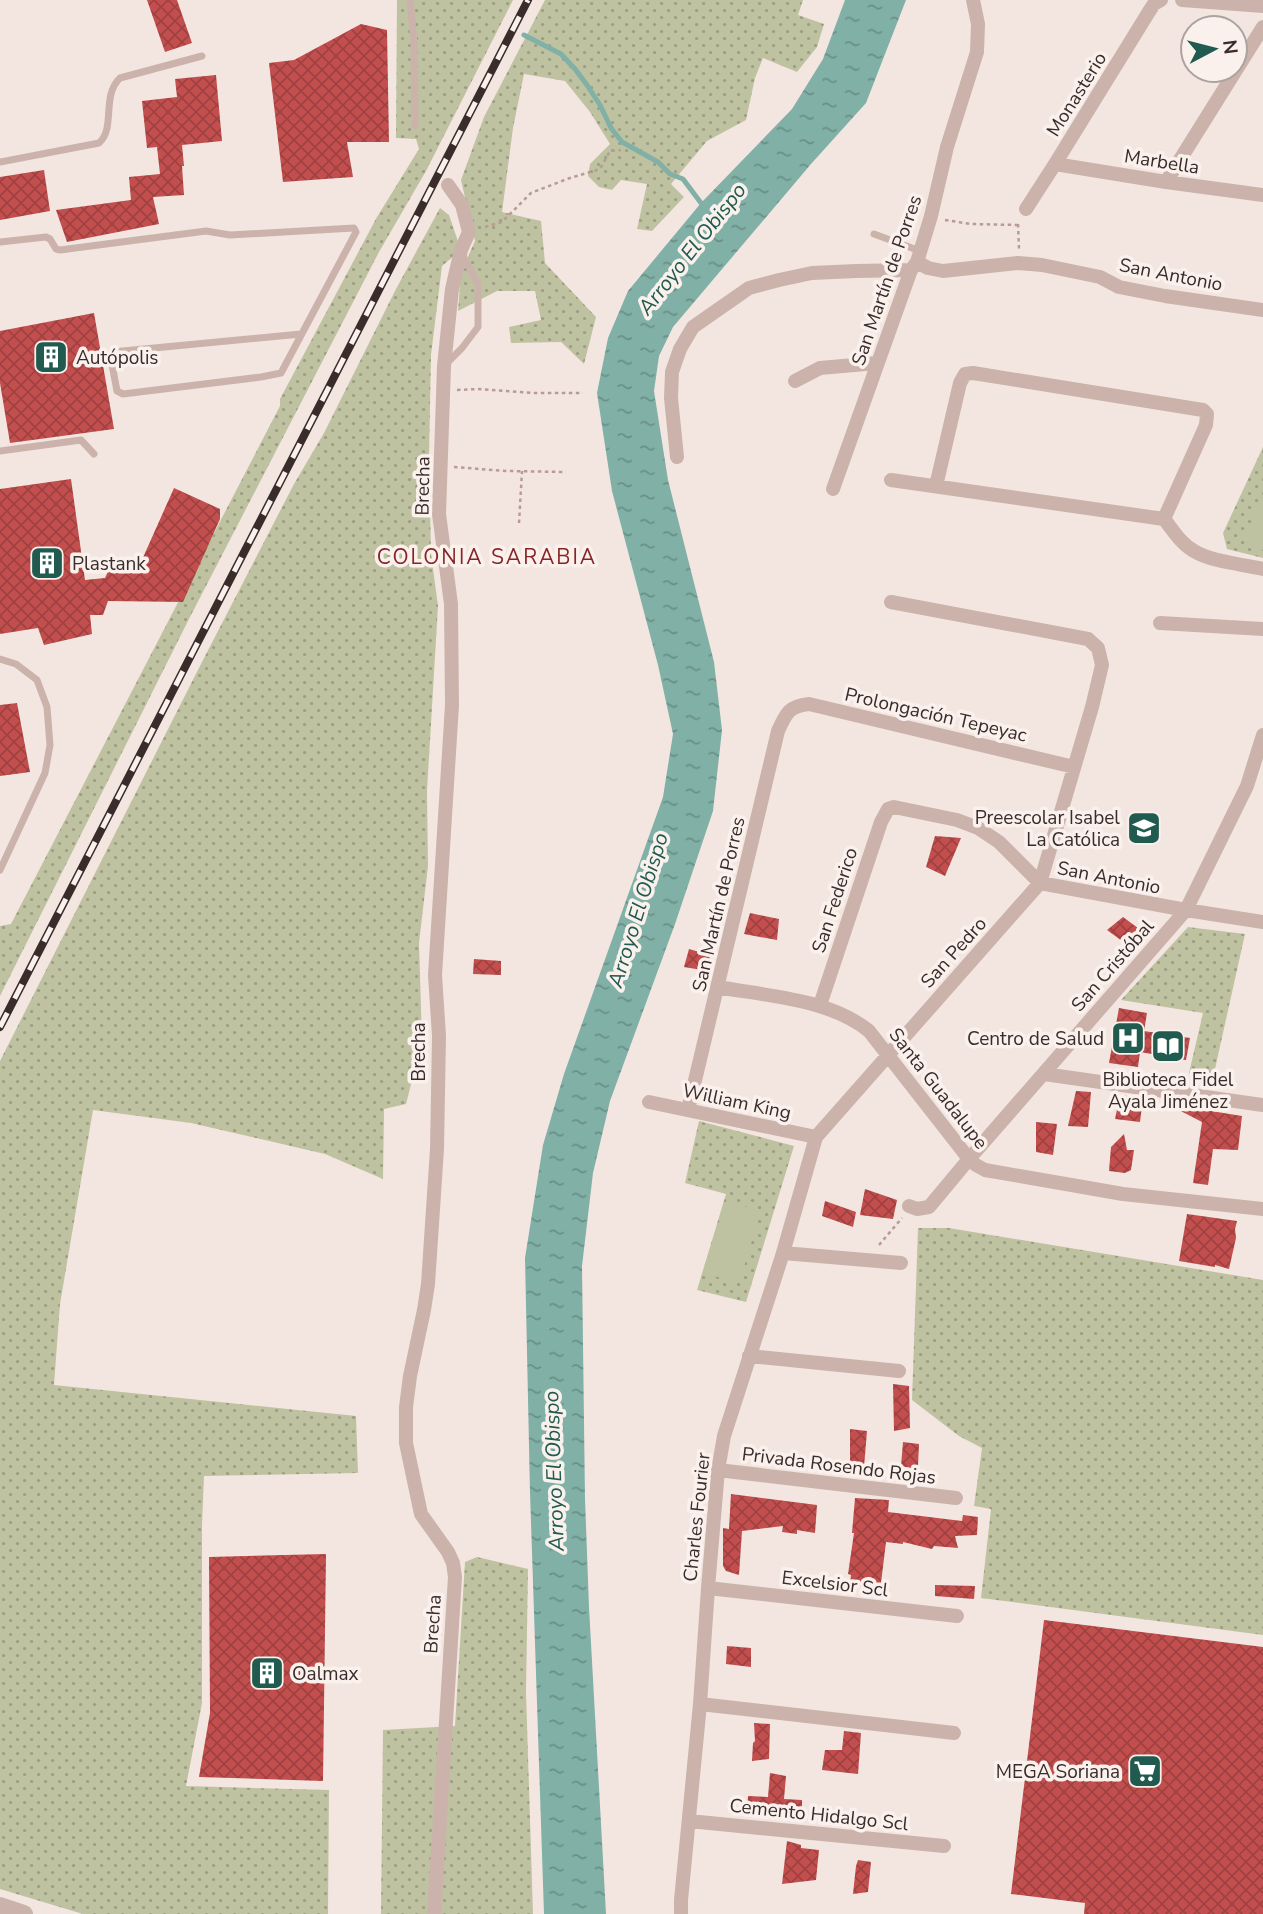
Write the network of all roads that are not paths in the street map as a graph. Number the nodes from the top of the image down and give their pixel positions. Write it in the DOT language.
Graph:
graph roads {
  1 [pos="411,0"];
  2 [pos="973,0"];
  3 [pos="1160,0"];
  4 [pos="1182,0"];
  5 [pos="1263,6"];
  6 [pos="1263,27"];
  7 [pos="202,55"];
  8 [pos="415,126"];
  9 [pos="0,162"];
  10 [pos="1055,164"];
  11 [pos="1166,182"];
  12 [pos="448,185"];
  13 [pos="1263,195"];
  14 [pos="1026,209"];
  15 [pos="874,234"];
  16 [pos="0,242"];
  17 [pos="461,250"];
  18 [pos="916,261"];
  19 [pos="1263,310"];
  20 [pos="301,334"];
  21 [pos="877,363"];
  22 [pos="444,366"];
  23 [pos="795,381"];
  24 [pos="0,451"];
  25 [pos="94,454"];
  26 [pos="677,457"];
  27 [pos="891,480"];
  28 [pos="936,486"];
  29 [pos="833,489"];
  30 [pos="1164,519"];
  31 [pos="1263,569"];
  32 [pos="891,602"];
  33 [pos="1160,623"];
  34 [pos="1263,629"];
  35 [pos="0,659"];
  36 [pos="790,709"];
  37 [pos="1263,735"];
  38 [pos="1074,767"];
  39 [pos="1247,786"];
  40 [pos="1263,789"];
  41 [pos="888,809"];
  42 [pos="0,870"];
  43 [pos="1040,883"];
  44 [pos="1186,910"];
  45 [pos="1263,922"];
  46 [pos="718,987"];
  47 [pos="820,1005"];
  48 [pos="888,1054"];
  49 [pos="1044,1074"];
  50 [pos="649,1102"];
  51 [pos="1263,1105"];
  52 [pos="688,1110"];
  53 [pos="816,1136"];
  54 [pos="968,1158"];
  55 [pos="909,1206"];
  56 [pos="1263,1209"];
  57 [pos="783,1253"];
  58 [pos="901,1263"];
  59 [pos="749,1356"];
  60 [pos="899,1371"];
  61 [pos="718,1470"];
  62 [pos="956,1498"];
  63 [pos="708,1588"];
  64 [pos="957,1616"];
  65 [pos="700,1704"];
  66 [pos="954,1733"];
  67 [pos="689,1821"];
  68 [pos="944,1846"];
  69 [pos="0,1906"];
  70 [pos="24,1914"];
  71 [pos="434,1914"];
  72 [pos="681,1914"];
  1 -- 8 [label="lane"];
  2 -- 18 [label="street, San Martín de Porres"];
  3 -- 10 [label="street, Monasterio"];
  4 -- 5 [label="street"];
  6 -- 11 [label="street"];
  7 -- 9 [label="lane"];
  10 -- 11 [label="street, Marbella"];
  10 -- 14 [label="street, Monasterio"];
  11 -- 13 [label="street, Marbella"];
  12 -- 17 [label="street, Brecha"];
  15 -- 18 [label="lane"];
  16 -- 20 [label="lane"];
  17 -- 22 [label="street, Brecha"];
  17 -- 22 [label="lane"];
  18 -- 19 [label="street, San Antonio"];
  18 -- 21 [label="street, San Martín de Porres"];
  18 -- 26 [label="street, San Antonio"];
  20 -- 20 [label="lane"];
  21 -- 23 [label="street"];
  21 -- 29 [label="street, San Martín de Porres"];
  22 -- 71 [label="street, Brecha"];
  24 -- 25 [label="lane"];
  27 -- 28 [label="street"];
  28 -- 30 [label="street"];
  28 -- 30 [label="street"];
  30 -- 31 [label="street"];
  32 -- 38 [label="street, San Pedro"];
  33 -- 34 [label="street"];
  35 -- 42 [label="lane"];
  36 -- 38 [label="street, Prolongación Tepeyac"];
  36 -- 46 [label="street, San Martín de Porres"];
  37 -- 39 [label="street, San Cristóbal"];
  38 -- 43 [label="street, San Pedro"];
  39 -- 40 [label="street"];
  39 -- 44 [label="street, San Cristóbal"];
  41 -- 43 [label="street, San Antonio"];
  41 -- 47 [label="street, San Federico"];
  43 -- 44 [label="street, San Antonio"];
  43 -- 48 [label="street, San Pedro"];
  44 -- 45 [label="street, San Antonio"];
  44 -- 49 [label="street, San Cristóbal"];
  46 -- 47 [label="street, Santa Guadalupe"];
  46 -- 52 [label="street, San Martín de Porres"];
  47 -- 48 [label="street, Santa Guadalupe"];
  48 -- 53 [label="street, San Pedro"];
  48 -- 54 [label="street, Santa Guadalupe"];
  49 -- 51 [label="street"];
  49 -- 54 [label="street, San Cristóbal"];
  50 -- 52 [label="street, William King"];
  52 -- 53 [label="street, William King"];
  53 -- 57 [label="street, Charles Fourier"];
  54 -- 55 [label="street, San Cristóbal"];
  54 -- 56 [label="street, Santa Guadalupe"];
  57 -- 58 [label="street"];
  57 -- 59 [label="street, Charles Fourier"];
  59 -- 60 [label="street"];
  59 -- 61 [label="street, Charles Fourier"];
  61 -- 62 [label="street, Privada Rosendo Rojas"];
  61 -- 63 [label="street, Charles Fourier"];
  63 -- 64 [label="street, Excelsior Scl"];
  63 -- 65 [label="street, Charles Fourier"];
  65 -- 66 [label="street"];
  65 -- 67 [label="street, Charles Fourier"];
  67 -- 68 [label="street, Cemento Hidalgo Scl"];
  67 -- 72 [label="street, Charles Fourier"];
  69 -- 70 [label="street"];
}
